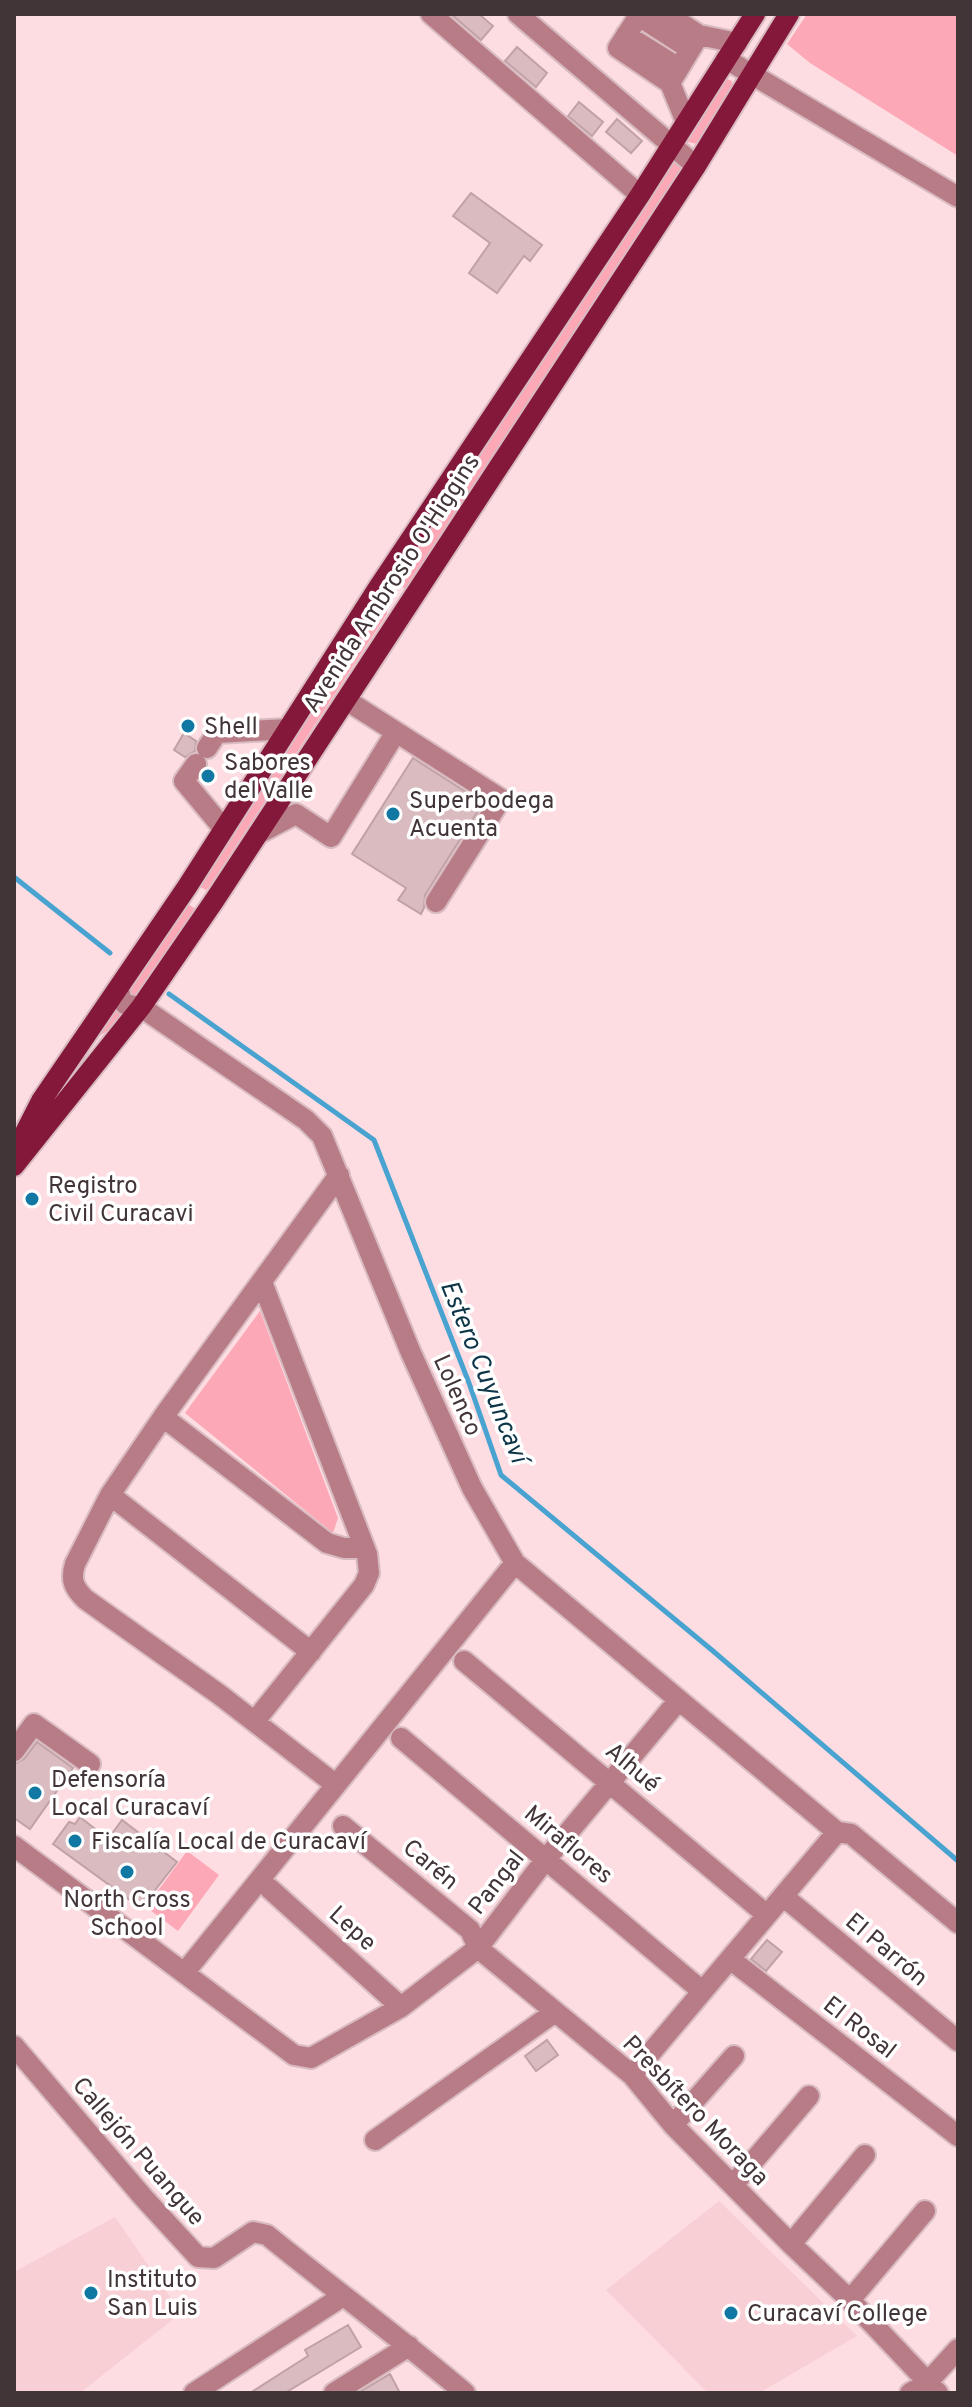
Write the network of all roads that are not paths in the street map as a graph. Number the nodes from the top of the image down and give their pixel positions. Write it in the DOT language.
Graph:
graph roads {
  1 [pos="431,14"];
  2 [pos="518,14"];
  3 [pos="667,14"];
  4 [pos="755,14"];
  5 [pos="789,14"];
  6 [pos="639,15"];
  7 [pos="694,42"];
  8 [pos="732,51"];
  9 [pos="674,75"];
  10 [pos="752,75"];
  11 [pos="686,122"];
  12 [pos="671,146"];
  13 [pos="696,166"];
  14 [pos="640,195"];
  15 [pos="958,197"];
  16 [pos="551,329"];
  17 [pos="578,345"];
  18 [pos="378,588"];
  19 [pos="405,608"];
  20 [pos="346,700"];
  21 [pos="287,729"];
  22 [pos="396,732"];
  23 [pos="223,828"];
  24 [pos="258,834"];
  25 [pos="436,902"];
  26 [pos="119,989"];
  27 [pos="141,1007"];
  28 [pos="14,1154"];
  29 [pos="14,1166"];
  30 [pos="339,1175"];
  31 [pos="262,1282"];
  32 [pos="163,1417"];
  33 [pos="110,1495"];
  34 [pos="364,1548"];
  35 [pos="515,1563"];
  36 [pos="311,1652"];
  37 [pos="464,1661"];
  38 [pos="678,1701"];
  39 [pos="255,1721"];
  40 [pos="401,1738"];
  41 [pos="14,1751"];
  42 [pos="90,1764"];
  43 [pos="610,1782"];
  44 [pos="336,1785"];
  45 [pos="343,1826"];
  46 [pos="837,1832"];
  47 [pos="14,1846"];
  48 [pos="546,1859"];
  49 [pos="269,1888"];
  50 [pos="783,1896"];
  51 [pos="767,1915"];
  52 [pos="958,1923"];
  53 [pos="478,1948"];
  54 [pos="730,1959"];
  55 [pos="185,1972"];
  56 [pos="702,1991"];
  57 [pos="401,2007"];
  58 [pos="555,2012"];
  59 [pos="958,2041"];
  60 [pos="14,2046"];
  61 [pos="734,2056"];
  62 [pos="632,2075"];
  63 [pos="809,2096"];
  64 [pos="673,2125"];
  65 [pos="958,2136"];
  66 [pos="375,2140"];
  67 [pos="865,2155"];
  68 [pos="733,2185"];
  69 [pos="925,2211"];
  70 [pos="791,2244"];
  71 [pos="343,2296"];
  72 [pos="850,2300"];
  73 [pos="409,2346"];
  74 [pos="958,2349"];
  75 [pos="925,2390"];
  76 [pos="194,2393"];
  77 [pos="334,2393"];
  78 [pos="465,2393"];
  1 -- 14 [label="street"];
  2 -- 12 [label="street"];
  3 -- 7 [label="street"];
  4 -- 8 [label="main road, Avenida Ambrosio O'Higgins"];
  5 -- 10 [label="main road, Avenida Ambrosio O'Higgins"];
  6 -- 7 [label="street"];
  6 -- 9 [label="street"];
  7 -- 8 [label="street"];
  7 -- 9 [label="street"];
  8 -- 10 [label="street"];
  8 -- 11 [label="main road, Avenida Ambrosio O'Higgins"];
  9 -- 11 [label="street"];
  10 -- 13 [label="main road, Avenida Ambrosio O'Higgins"];
  10 -- 15 [label="street"];
  11 -- 12 [label="main road, Avenida Ambrosio O'Higgins"];
  12 -- 13 [label="street"];
  12 -- 14 [label="main road, Avenida Ambrosio O'Higgins"];
  13 -- 17 [label="main road, Avenida Ambrosio O'Higgins"];
  14 -- 16 [label="main road, Avenida Ambrosio O'Higgins"];
  16 -- 17 [label="main road"];
  16 -- 18 [label="main road, Avenida Ambrosio O'Higgins"];
  17 -- 19 [label="main road, Avenida Ambrosio O'Higgins"];
  18 -- 19 [label="main road"];
  18 -- 21 [label="main road, Avenida Ambrosio O'Higgins"];
  19 -- 20 [label="main road, Avenida Ambrosio O'Higgins"];
  20 -- 22 [label="street"];
  20 -- 24 [label="main road, Avenida Ambrosio O'Higgins"];
  21 -- 23 [label="main road, Avenida Ambrosio O'Higgins"];
  21 -- 23 [label="street"];
  22 -- 24 [label="street"];
  22 -- 25 [label="street"];
  23 -- 26 [label="main road, Avenida Ambrosio O'Higgins"];
  24 -- 27 [label="main road, Avenida Ambrosio O'Higgins"];
  26 -- 27 [label="street, Lolenco"];
  26 -- 28 [label="main road, Avenida Ambrosio O'Higgins"];
  27 -- 29 [label="main road, Avenida Ambrosio O'Higgins"];
  27 -- 30 [label="street, Lolenco"];
  30 -- 31 [label="street"];
  30 -- 35 [label="street, Lolenco"];
  31 -- 32 [label="street"];
  31 -- 34 [label="street"];
  32 -- 33 [label="street"];
  32 -- 34 [label="street"];
  33 -- 36 [label="street"];
  33 -- 39 [label="street"];
  34 -- 36 [label="street"];
  35 -- 38 [label="street, Lolenco"];
  35 -- 44 [label="street"];
  36 -- 39 [label="street"];
  37 -- 43 [label="street, Alhué"];
  38 -- 43 [label="street, Pangal"];
  38 -- 46 [label="street, Lolenco"];
  39 -- 44 [label="street"];
  40 -- 48 [label="street, Miraflores"];
  41 -- 42 [label="street"];
  43 -- 48 [label="street, Pangal"];
  43 -- 51 [label="street, Alhué"];
  44 -- 55 [label="street"];
  45 -- 53 [label="street, Carén"];
  46 -- 50 [label="street"];
  46 -- 52 [label="street, Lolenco"];
  47 -- 55 [label="street"];
  48 -- 53 [label="street, Pangal"];
  48 -- 56 [label="street, Miraflores"];
  49 -- 57 [label="street, Lepe"];
  50 -- 51 [label="street"];
  50 -- 59 [label="street, El Parrón"];
  51 -- 54 [label="street"];
  53 -- 57 [label="street"];
  53 -- 58 [label="street, Presbítero Moraga"];
  54 -- 56 [label="street"];
  54 -- 65 [label="street, El Rosal"];
  55 -- 57 [label="street"];
  56 -- 62 [label="street"];
  58 -- 62 [label="street, Presbítero Moraga"];
  58 -- 66 [label="street"];
  60 -- 71 [label="street, Callejón Puangue"];
  61 -- 64 [label="street"];
  62 -- 64 [label="street, Presbítero Moraga"];
  63 -- 68 [label="street"];
  64 -- 68 [label="street, Presbítero Moraga"];
  67 -- 70 [label="street"];
  68 -- 70 [label="street, Presbítero Moraga"];
  69 -- 72 [label="street"];
  70 -- 72 [label="street, Presbítero Moraga"];
  71 -- 73 [label="street, Callejón Puangue"];
  71 -- 76 [label="street"];
  72 -- 75 [label="street, Presbítero Moraga"];
  73 -- 77 [label="street"];
  73 -- 78 [label="street, Callejón Puangue"];
  74 -- 75 [label="street"];
}
